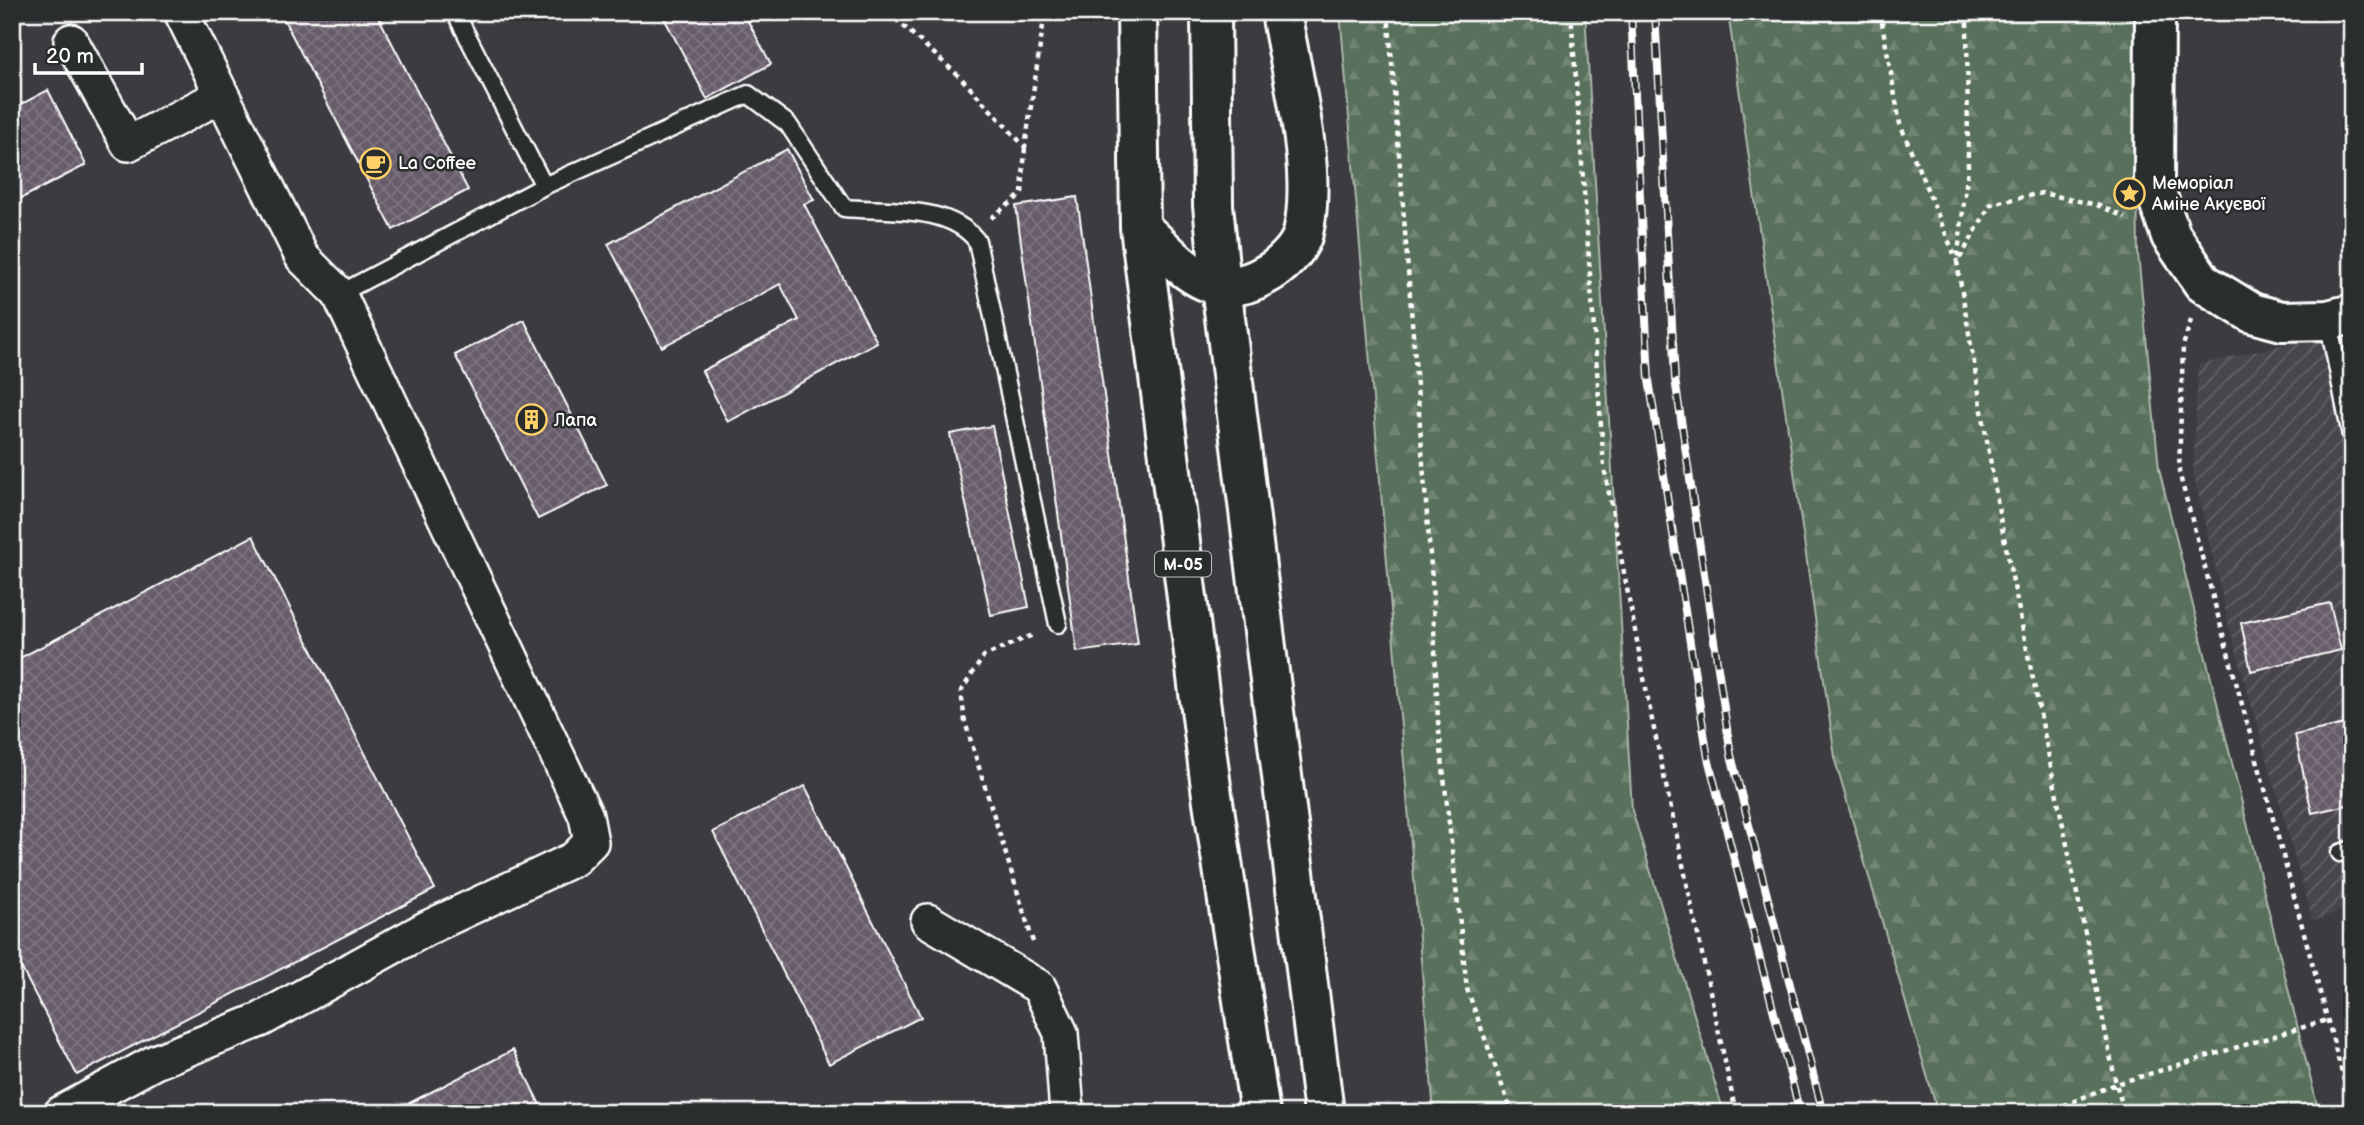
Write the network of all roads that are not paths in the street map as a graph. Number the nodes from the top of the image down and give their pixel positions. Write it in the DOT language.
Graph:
graph roads {
  1 [pos="181,12"];
  2 [pos="454,12"];
  3 [pos="1137,12"];
  4 [pos="1211,12"];
  5 [pos="1281,12"];
  6 [pos="2155,12"];
  7 [pos="71,41"];
  8 [pos="222,95"];
  9 [pos="544,186"];
  10 [pos="1140,227"];
  11 [pos="1221,286"];
  12 [pos="339,294"];
  13 [pos="2340,317"];
  14 [pos="2352,441"];
  15 [pos="1058,624"];
  16 [pos="928,921"];
  17 [pos="61,1113"];
  18 [pos="1067,1113"];
  19 [pos="1260,1113"];
  20 [pos="1324,1113"];
  1 -- 8 [label="street"];
  2 -- 9 [label="lane"];
  3 -- 10 [label="main road, М-05"];
  4 -- 11 [label="main road"];
  5 -- 11 [label="main road"];
  6 -- 13 [label="main road"];
  7 -- 8 [label="street"];
  8 -- 12 [label="street"];
  9 -- 12 [label="lane"];
  9 -- 15 [label="lane"];
  10 -- 11 [label="main road"];
  10 -- 19 [label="main road, М-05"];
  11 -- 20 [label="main road"];
  12 -- 17 [label="street"];
  13 -- 14 [label="lane"];
  16 -- 18 [label="street"];
}
